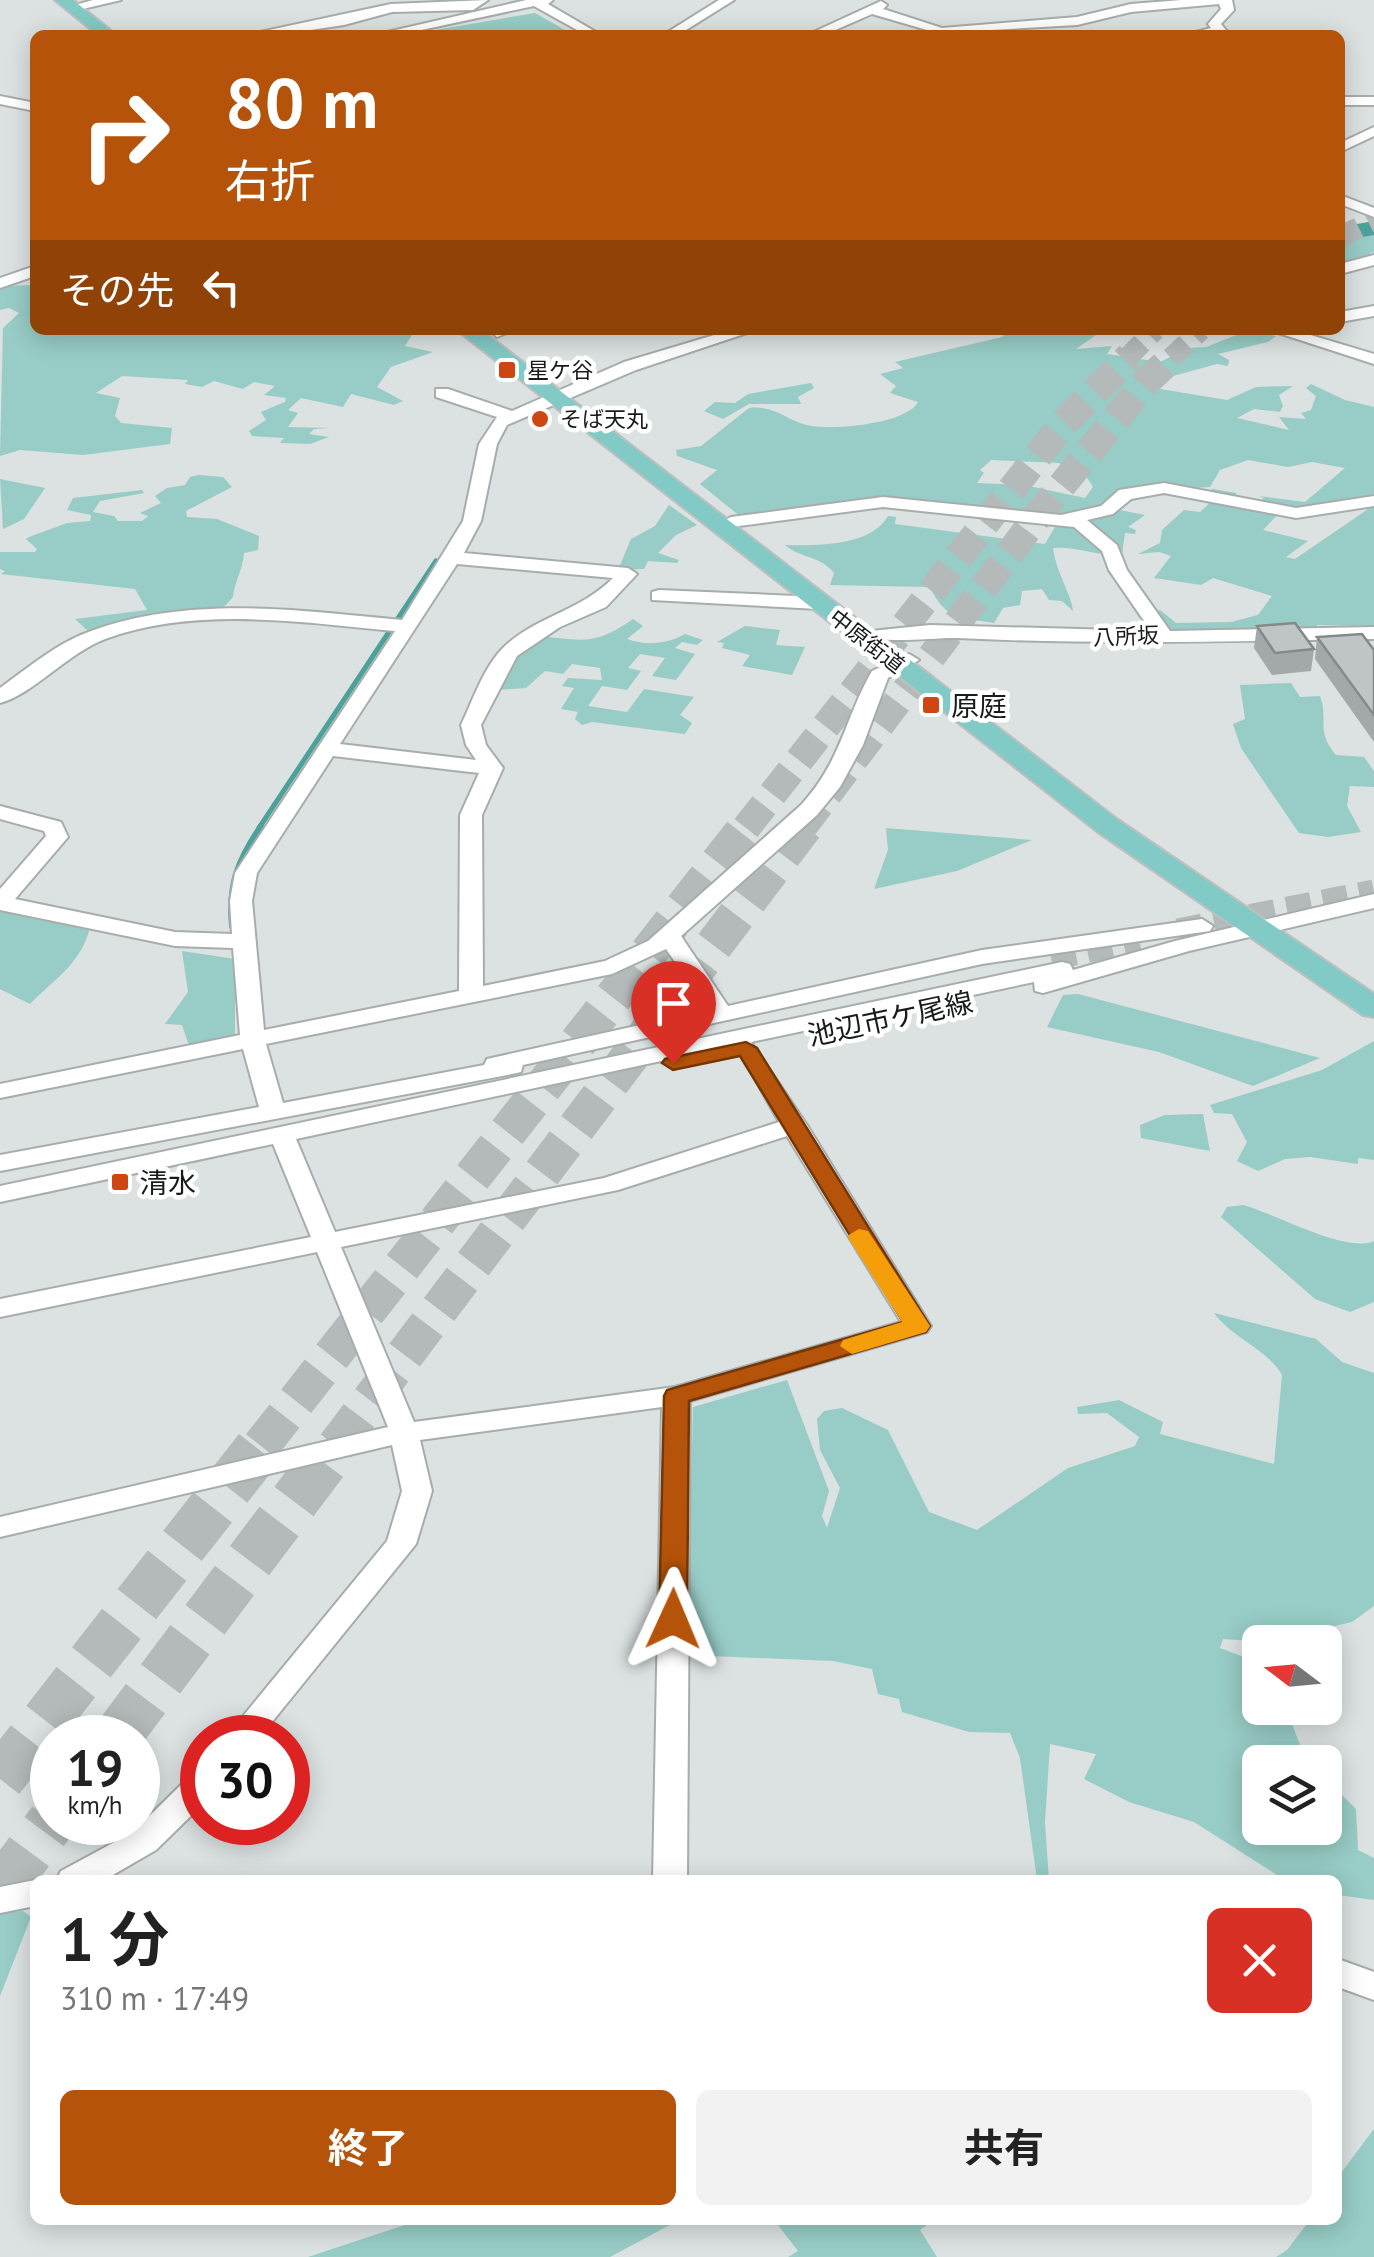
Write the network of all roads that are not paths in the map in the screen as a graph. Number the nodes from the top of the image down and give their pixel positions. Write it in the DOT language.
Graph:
graph roads {
  1 [pos="115,0"];
  2 [pos="482,0"];
  3 [pos="728,0"];
  4 [pos="896,0"];
  5 [pos="1224,0"];
  6 [pos="539,2"];
  7 [pos="68,4"];
  8 [pos="869,9"];
  9 [pos="334,23"];
  10 [pos="102,30"];
  11 [pos="286,30"];
  12 [pos="344,30"];
  13 [pos="404,30"];
  14 [pos="587,30"];
  15 [pos="678,30"];
  16 [pos="824,30"];
  17 [pos="942,30"];
  18 [pos="983,30"];
  19 [pos="1220,30"];
  20 [pos="0,100"];
  21 [pos="1345,101"];
  22 [pos="1374,101"];
  23 [pos="0,109"];
  24 [pos="30,109"];
  25 [pos="30,110"];
  26 [pos="1370,137"];
  27 [pos="1345,146"];
  28 [pos="1374,190"];
  29 [pos="1345,200"];
  30 [pos="1345,200"];
  31 [pos="1374,212"];
  32 [pos="1374,260"];
  33 [pos="1345,268"];
  34 [pos="30,273"];
  35 [pos="0,284"];
  36 [pos="1374,312"];
  37 [pos="1345,315"];
  38 [pos="475,335"];
  39 [pos="503,335"];
  40 [pos="729,335"];
  41 [pos="1298,335"];
  42 [pos="1374,359"];
  43 [pos="562,393"];
  44 [pos="442,394"];
  45 [pos="511,416"];
  46 [pos="1374,501"];
  47 [pos="1066,518"];
  48 [pos="731,522"];
  49 [pos="452,558"];
  50 [pos="660,596"];
  51 [pos="818,603"];
  52 [pos="406,626"];
  53 [pos="878,634"];
  54 [pos="1163,634"];
  55 [pos="1374,634"];
  56 [pos="902,661"];
  57 [pos="0,669"];
  58 [pos="28,676"];
  59 [pos="0,696"];
  60 [pos="326,749"];
  61 [pos="492,768"];
  62 [pos="0,812"];
  63 [pos="1374,891"];
  64 [pos="1374,901"];
  65 [pos="0,903"];
  66 [pos="1264,920"];
  67 [pos="668,934"];
  68 [pos="246,942"];
  69 [pos="1064,962"];
  70 [pos="1374,986"];
  71 [pos="470,996"];
  72 [pos="1374,1008"];
  73 [pos="722,1014"];
  74 [pos="252,1042"];
  75 [pos="746,1048"];
  76 [pos="414,1086"];
  77 [pos="0,1091"];
  78 [pos="400,1110"];
  79 [pos="274,1112"];
  80 [pos="795,1125"];
  81 [pos="283,1137"];
  82 [pos="0,1163"];
  83 [pos="0,1194"];
  84 [pos="326,1241"];
  85 [pos="0,1308"];
  86 [pos="676,1396"];
  87 [pos="404,1434"];
  88 [pos="0,1526"];
  89 [pos="260,1715"];
  90 [pos="180,1811"];
  91 [pos="83,1875"];
  92 [pos="670,1875"];
  93 [pos="30,1894"];
  94 [pos="0,1900"];
  95 [pos="1342,1974"];
  96 [pos="1374,1986"];
  1 -- 7 [label="street"];
  2 -- 9 [label="street"];
  3 -- 15 [label="street"];
  4 -- 8 [label="street"];
  5 -- 18 [label="street"];
  5 -- 19 [label="street"];
  6 -- 13 [label="street"];
  6 -- 14 [label="street"];
  7 -- 10 [label="main road"];
  8 -- 16 [label="street"];
  8 -- 17 [label="street"];
  9 -- 11 [label="street"];
  9 -- 12 [label="street"];
  20 -- 24 [label="street"];
  21 -- 22 [label="street"];
  23 -- 25 [label="street"];
  26 -- 27 [label="street"];
  28 -- 29 [label="street"];
  30 -- 31 [label="street"];
  32 -- 33 [label="street"];
  34 -- 35 [label="street"];
  36 -- 37 [label="street"];
  38 -- 43 [label="main road, 中原街道"];
  39 -- 43 [label="main road, 中原街道"];
  40 -- 43 [label="street"];
  41 -- 42 [label="street"];
  43 -- 45 [label="street"];
  43 -- 48 [label="main road, 中原街道"];
  43 -- 51 [label="main road, 中原街道"];
  44 -- 45 [label="street"];
  45 -- 49 [label="street"];
  46 -- 47 [label="street"];
  47 -- 48 [label="street"];
  47 -- 54 [label="street"];
  48 -- 53 [label="main road, 中原街道"];
  49 -- 52 [label="street"];
  49 -- 61 [label="street"];
  50 -- 51 [label="street"];
  51 -- 56 [label="main road, 中原街道"];
  52 -- 58 [label="street"];
  52 -- 60 [label="street"];
  53 -- 54 [label="street, 八所坂"];
  53 -- 56 [label="main road, 中原街道"];
  54 -- 55 [label="street, 八所坂"];
  56 -- 66 [label="main road, 中原街道"];
  56 -- 67 [label="street"];
  57 -- 58 [label="street"];
  58 -- 59 [label="street"];
  60 -- 61 [label="street"];
  60 -- 68 [label="street"];
  61 -- 71 [label="street"];
  62 -- 65 [label="street"];
  63 -- 66 [label="street, 池辺市ケ尾線"];
  64 -- 66 [label="street, 池辺市ケ尾線"];
  65 -- 68 [label="street"];
  66 -- 69 [label="street, 池辺市ケ尾線"];
  66 -- 69 [label="street, 池辺市ケ尾線"];
  66 -- 70 [label="main road, 中原街道"];
  66 -- 72 [label="main road, 中原街道"];
  67 -- 71 [label="street"];
  67 -- 73 [label="street"];
  68 -- 74 [label="street"];
  69 -- 73 [label="street, 池辺市ケ尾線"];
  69 -- 75 [label="street, 池辺市ケ尾線"];
  69 -- 76 [label="street, 池辺市ケ尾線"];
  69 -- 78 [label="street, 池辺市ケ尾線"];
  71 -- 74 [label="street"];
  73 -- 76 [label="street, 池辺市ケ尾線"];
  74 -- 77 [label="street"];
  74 -- 79 [label="street"];
  75 -- 78 [label="street, 池辺市ケ尾線"];
  75 -- 80 [label="street"];
  76 -- 79 [label="street, 池辺市ケ尾線"];
  78 -- 81 [label="street, 池辺市ケ尾線"];
  79 -- 82 [label="street, 池辺市ケ尾線"];
  80 -- 84 [label="street"];
  80 -- 86 [label="street"];
  81 -- 83 [label="street, 池辺市ケ尾線"];
  81 -- 84 [label="street"];
  84 -- 85 [label="street"];
  84 -- 87 [label="street"];
  86 -- 87 [label="street"];
  86 -- 92 [label="street"];
  87 -- 88 [label="street"];
  87 -- 89 [label="street"];
  90 -- 91 [label="street"];
  93 -- 94 [label="street"];
  95 -- 96 [label="street"];
}
